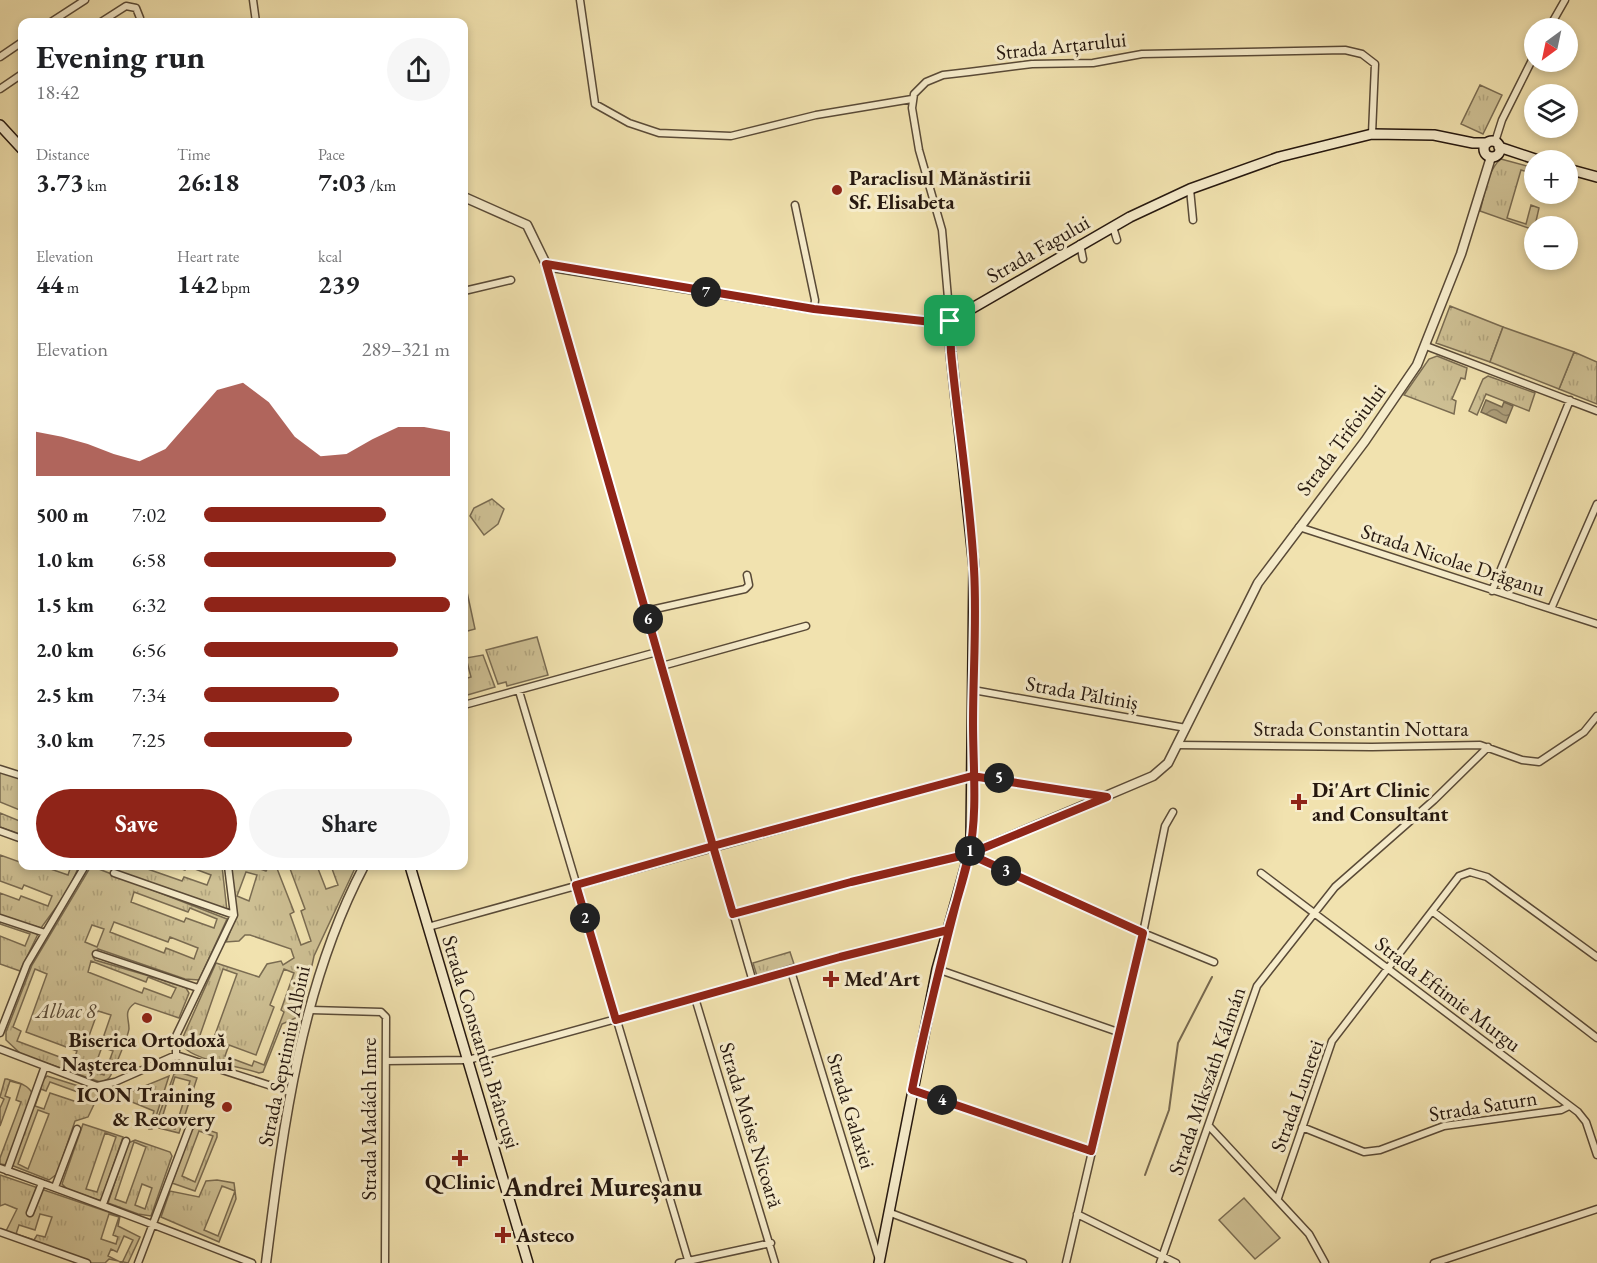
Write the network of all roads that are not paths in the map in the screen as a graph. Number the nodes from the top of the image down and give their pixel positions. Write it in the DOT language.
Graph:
graph roads {
  1 [pos="85,0"];
  2 [pos="254,0"];
  3 [pos="580,0"];
  4 [pos="1565,0"];
  5 [pos="57,18"];
  6 [pos="107,18"];
  7 [pos="140,18"];
  8 [pos="256,18"];
  9 [pos="1555,18"];
  10 [pos="18,45"];
  11 [pos="0,57"];
  12 [pos="1526,72"];
  13 [pos="18,77"];
  14 [pos="0,89"];
  15 [pos="912,99"];
  16 [pos="0,125"];
  17 [pos="1372,134"];
  18 [pos="18,145"];
  19 [pos="1492,149"];
  20 [pos="1524,156"];
  21 [pos="1578,172"];
  22 [pos="1597,177"];
  23 [pos="1190,189"];
  24 [pos="468,199"];
  25 [pos="795,205"];
  26 [pos="1193,220"];
  27 [pos="1113,227"];
  28 [pos="1117,240"];
  29 [pos="1080,244"];
  30 [pos="1083,259"];
  31 [pos="546,264"];
  32 [pos="511,280"];
  33 [pos="468,290"];
  34 [pos="814,309"];
  35 [pos="950,321"];
  36 [pos="1426,346"];
  37 [pos="1570,400"];
  38 [pos="1597,411"];
  39 [pos="1597,504"];
  40 [pos="1299,527"];
  41 [pos="747,575"];
  42 [pos="1492,591"];
  43 [pos="1551,609"];
  44 [pos="646,611"];
  45 [pos="1597,624"];
  46 [pos="806,626"];
  47 [pos="657,652"];
  48 [pos="662,666"];
  49 [pos="973,690"];
  50 [pos="519,691"];
  51 [pos="468,704"];
  52 [pos="1597,716"];
  53 [pos="1186,728"];
  54 [pos="1177,745"];
  55 [pos="1488,747"];
  56 [pos="0,768"];
  57 [pos="18,775"];
  58 [pos="972,776"];
  59 [pos="1107,797"];
  60 [pos="1173,812"];
  61 [pos="0,831"];
  62 [pos="18,838"];
  63 [pos="713,846"];
  64 [pos="969,854"];
  65 [pos="83,870"];
  66 [pos="228,870"];
  67 [pos="362,870"];
  68 [pos="410,870"];
  69 [pos="114,873"];
  70 [pos="1261,873"];
  71 [pos="576,885"];
  72 [pos="1432,911"];
  73 [pos="1313,912"];
  74 [pos="733,914"];
  75 [pos="234,915"];
  76 [pos="0,918"];
  77 [pos="428,927"];
  78 [pos="948,930"];
  79 [pos="45,933"];
  80 [pos="1143,933"];
  81 [pos="96,954"];
  82 [pos="1597,957"];
  83 [pos="1214,962"];
  84 [pos="1387,968"];
  85 [pos="937,969"];
  86 [pos="791,971"];
  87 [pos="753,982"];
  88 [pos="198,988"];
  89 [pos="695,998"];
  90 [pos="311,1010"];
  91 [pos="616,1020"];
  92 [pos="0,1032"];
  93 [pos="1118,1032"];
  94 [pos="1597,1038"];
  95 [pos="0,1049"];
  96 [pos="176,1055"];
  97 [pos="468,1060"];
  98 [pos="386,1061"];
  99 [pos="44,1070"];
  100 [pos="912,1090"];
  101 [pos="290,1092"];
  102 [pos="1569,1106"];
  103 [pos="196,1123"];
  104 [pos="1209,1126"];
  105 [pos="1302,1127"];
  106 [pos="77,1129"];
  107 [pos="126,1142"];
  108 [pos="1091,1151"];
  109 [pos="1597,1155"];
  110 [pos="4,1169"];
  111 [pos="42,1183"];
  112 [pos="54,1187"];
  113 [pos="1278,1198"];
  114 [pos="103,1204"];
  115 [pos="1597,1209"];
  116 [pos="888,1212"];
  117 [pos="30,1213"];
  118 [pos="1077,1214"];
  119 [pos="153,1226"];
  120 [pos="0,1232"];
  121 [pos="771,1243"];
  122 [pos="1162,1260"];
  123 [pos="689,1262"];
  124 [pos="879,1262"];
  125 [pos="87,1263"];
  126 [pos="138,1263"];
  127 [pos="252,1263"];
  128 [pos="266,1263"];
  129 [pos="385,1263"];
  130 [pos="528,1263"];
  131 [pos="679,1263"];
  132 [pos="775,1263"];
  133 [pos="1023,1263"];
  134 [pos="1066,1263"];
  135 [pos="1176,1263"];
  136 [pos="1325,1263"];
  137 [pos="1434,1263"];
  1 -- 5 [label="street"];
  2 -- 8 [label="street"];
  3 -- 15 [label="street"];
  4 -- 9 [label="street"];
  6 -- 7 [label="street"];
  10 -- 11 [label="street"];
  12 -- 19 [label="street"];
  13 -- 14 [label="street"];
  15 -- 17 [label="street, Strada Arțarului"];
  15 -- 35 [label="street"];
  16 -- 18 [label="main road"];
  17 -- 19 [label="main road, Strada Fagului"];
  17 -- 23 [label="main road, Strada Fagului"];
  19 -- 20 [label="main road, Strada Fagului"];
  19 -- 36 [label="street, Strada Trifoiului"];
  21 -- 22 [label="main road"];
  23 -- 26 [label="street"];
  23 -- 27 [label="main road, Strada Fagului"];
  24 -- 31 [label="street"];
  25 -- 34 [label="street"];
  27 -- 28 [label="street"];
  27 -- 29 [label="main road, Strada Fagului"];
  29 -- 30 [label="street"];
  29 -- 35 [label="main road, Strada Fagului"];
  31 -- 34 [label="street"];
  31 -- 44 [label="street"];
  32 -- 33 [label="street"];
  34 -- 35 [label="street"];
  35 -- 49 [label="main road"];
  36 -- 37 [label="street"];
  36 -- 40 [label="street, Strada Trifoiului"];
  37 -- 38 [label="street"];
  37 -- 42 [label="street"];
  39 -- 43 [label="street"];
  40 -- 42 [label="street, Strada Nicolae Drăganu"];
  40 -- 53 [label="street, Strada Trifoiului"];
  41 -- 44 [label="street"];
  42 -- 43 [label="street, Strada Nicolae Drăganu"];
  43 -- 45 [label="street, Strada Nicolae Drăganu"];
  44 -- 47 [label="street"];
  46 -- 48 [label="street"];
  47 -- 48 [label="street"];
  47 -- 50 [label="street"];
  48 -- 63 [label="street"];
  49 -- 53 [label="street, Strada Păltiniș"];
  49 -- 58 [label="main road"];
  50 -- 51 [label="street"];
  50 -- 71 [label="street"];
  52 -- 55 [label="street, Strada Constantin Nottara"];
  53 -- 54 [label="street, Strada Trifoiului"];
  54 -- 55 [label="street, Strada Constantin Nottara"];
  54 -- 59 [label="street, Strada Trifoiului"];
  55 -- 73 [label="street, Strada Mikszáth Kálmán"];
  56 -- 57 [label="street"];
  58 -- 59 [label="street"];
  58 -- 63 [label="street"];
  58 -- 64 [label="main road"];
  59 -- 64 [label="street, Strada Trifoiului"];
  60 -- 80 [label="street"];
  61 -- 62 [label="street"];
  63 -- 71 [label="street"];
  63 -- 74 [label="street"];
  64 -- 74 [label="street"];
  64 -- 78 [label="main road"];
  64 -- 80 [label="street"];
  65 -- 79 [label="street"];
  66 -- 75 [label="street"];
  67 -- 90 [label="street, Strada Septimiu Albini"];
  68 -- 77 [label="main road, Strada Constantin Brâncuși"];
  69 -- 75 [label="street"];
  70 -- 73 [label="street, Strada Eftimie Murgu"];
  71 -- 77 [label="street"];
  71 -- 91 [label="street"];
  72 -- 82 [label="street, Strada Lunetei"];
  72 -- 84 [label="street, Strada Lunetei"];
  72 -- 94 [label="street"];
  73 -- 84 [label="street, Strada Eftimie Murgu"];
  73 -- 104 [label="street, Strada Mikszáth Kálmán"];
  74 -- 87 [label="street"];
  75 -- 88 [label="street"];
  76 -- 79 [label="street"];
  77 -- 97 [label="main road, Strada Constantin Brâncuși"];
  78 -- 85 [label="main road"];
  78 -- 86 [label="street"];
  79 -- 92 [label="street"];
  80 -- 83 [label="street"];
  80 -- 93 [label="street"];
  81 -- 88 [label="street"];
  84 -- 102 [label="street, Strada Eftimie Murgu"];
  84 -- 105 [label="street, Strada Lunetei"];
  85 -- 93 [label="street"];
  85 -- 100 [label="main road"];
  86 -- 87 [label="street"];
  86 -- 124 [label="street, Strada Galaxiei"];
  87 -- 89 [label="street"];
  88 -- 96 [label="street"];
  89 -- 91 [label="street"];
  89 -- 121 [label="street, Strada Moise Nicoară"];
  90 -- 98 [label="street, Strada Madách Imre"];
  90 -- 101 [label="street, Strada Septimiu Albini"];
  91 -- 97 [label="street"];
  91 -- 123 [label="street"];
  93 -- 108 [label="street"];
  95 -- 99 [label="street"];
  96 -- 99 [label="street"];
  96 -- 101 [label="street"];
  97 -- 98 [label="street"];
  97 -- 130 [label="main road, Strada Constantin Brâncuși"];
  98 -- 129 [label="street, Strada Madách Imre"];
  99 -- 110 [label="street"];
  100 -- 108 [label="street"];
  100 -- 116 [label="main road"];
  101 -- 128 [label="street, Strada Septimiu Albini"];
  102 -- 105 [label="street, Strada Saturn"];
  102 -- 109 [label="street, Strada Eftimie Murgu"];
  103 -- 119 [label="street"];
  104 -- 113 [label="street"];
  104 -- 122 [label="street, Strada Mikszáth Kálmán"];
  105 -- 113 [label="street, Strada Lunetei"];
  106 -- 112 [label="street"];
  107 -- 114 [label="street"];
  108 -- 118 [label="street"];
  110 -- 111 [label="street"];
  111 -- 112 [label="street"];
  111 -- 117 [label="street"];
  112 -- 114 [label="street"];
  113 -- 136 [label="street"];
  114 -- 119 [label="street"];
  115 -- 137 [label="street"];
  116 -- 124 [label="main road"];
  116 -- 133 [label="street"];
  118 -- 122 [label="street"];
  118 -- 134 [label="street"];
  119 -- 126 [label="street"];
  119 -- 127 [label="street"];
  120 -- 125 [label="street"];
  121 -- 123 [label="street"];
  121 -- 132 [label="street, Strada Moise Nicoară"];
  122 -- 135 [label="street"];
  123 -- 131 [label="street"];
}
